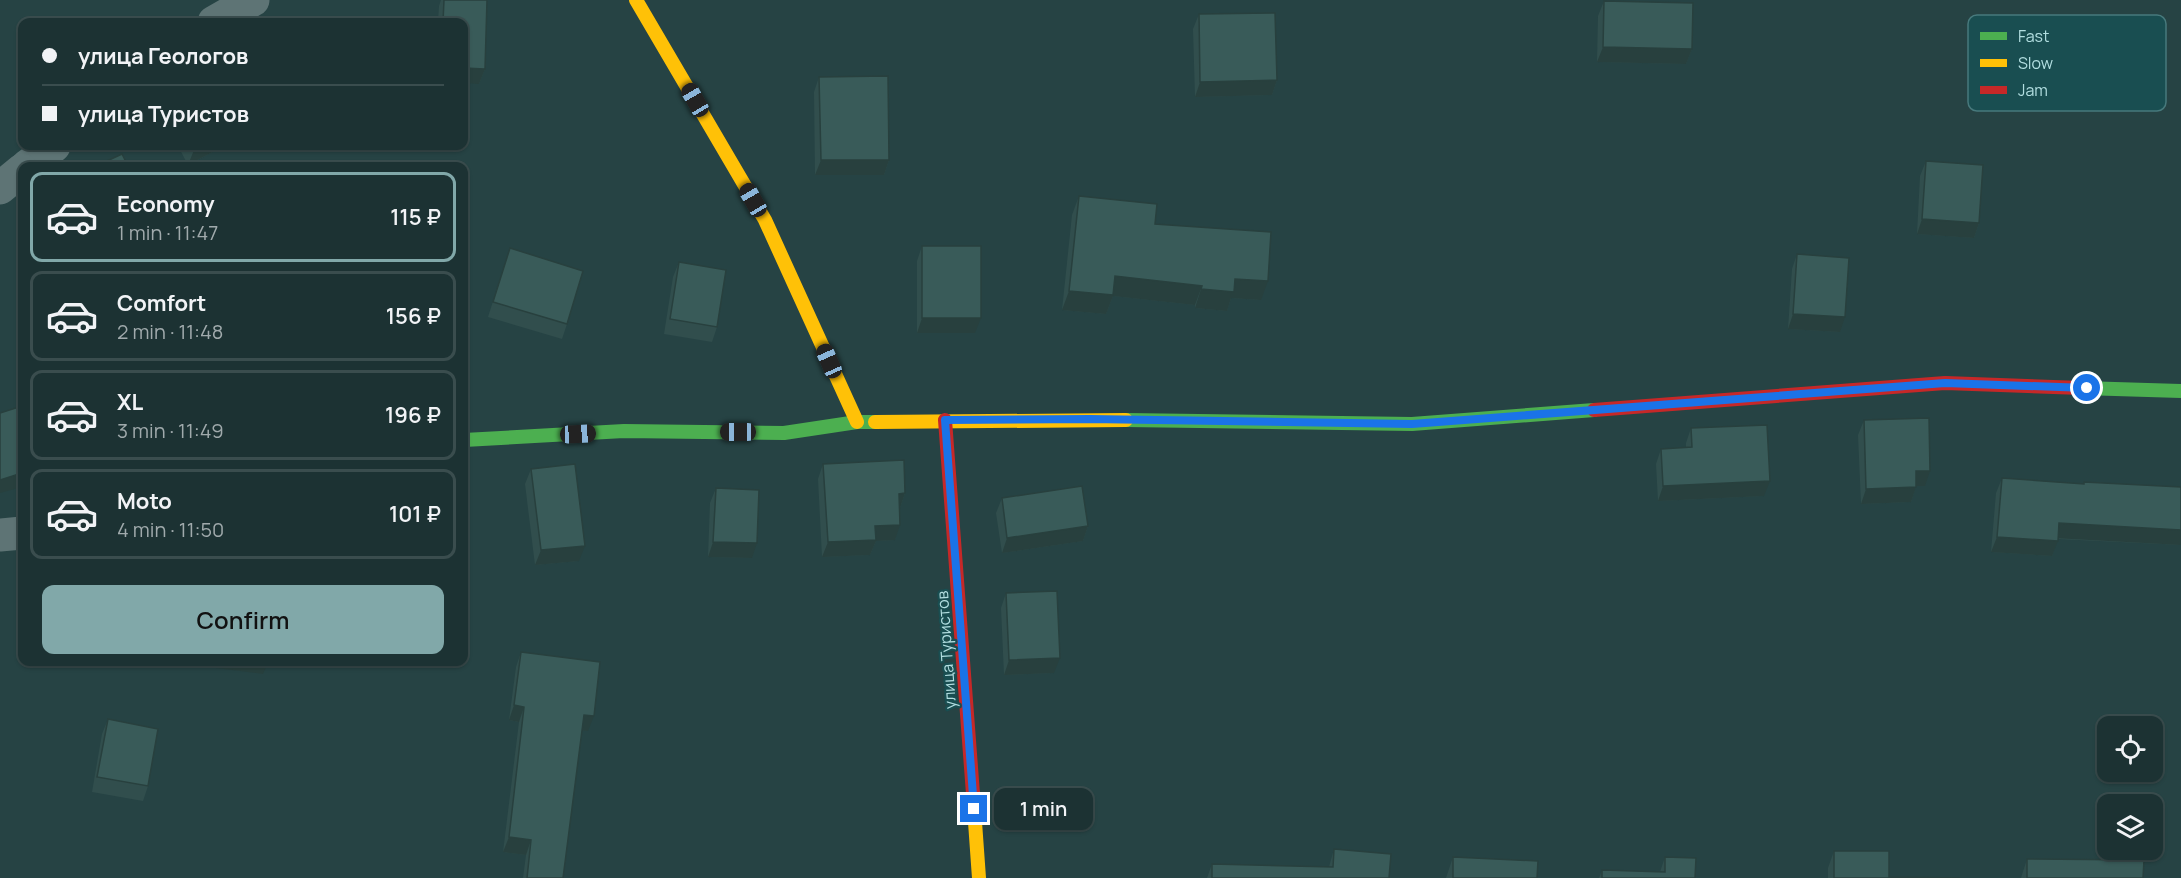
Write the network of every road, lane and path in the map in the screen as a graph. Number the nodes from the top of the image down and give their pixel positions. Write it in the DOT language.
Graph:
graph roads {
  1 [pos="253,0"];
  2 [pos="636,0"];
  3 [pos="221,18"];
  4 [pos="49,150"];
  5 [pos="32,162"];
  6 [pos="18,173"];
  7 [pos="0,188"];
  8 [pos="2181,391"];
  9 [pos="945,420"];
  10 [pos="857,422"];
  11 [pos="468,440"];
  12 [pos="18,534"];
  13 [pos="0,535"];
  14 [pos="979,878"];
  1 -- 3 [label="street"];
  2 -- 10 [label="street"];
  4 -- 5 [label="street"];
  6 -- 7 [label="street"];
  8 -- 9 [label="street"];
  9 -- 10 [label="street"];
  9 -- 14 [label="street, улица Туристов"];
  10 -- 11 [label="street"];
  12 -- 13 [label="street"];
}
